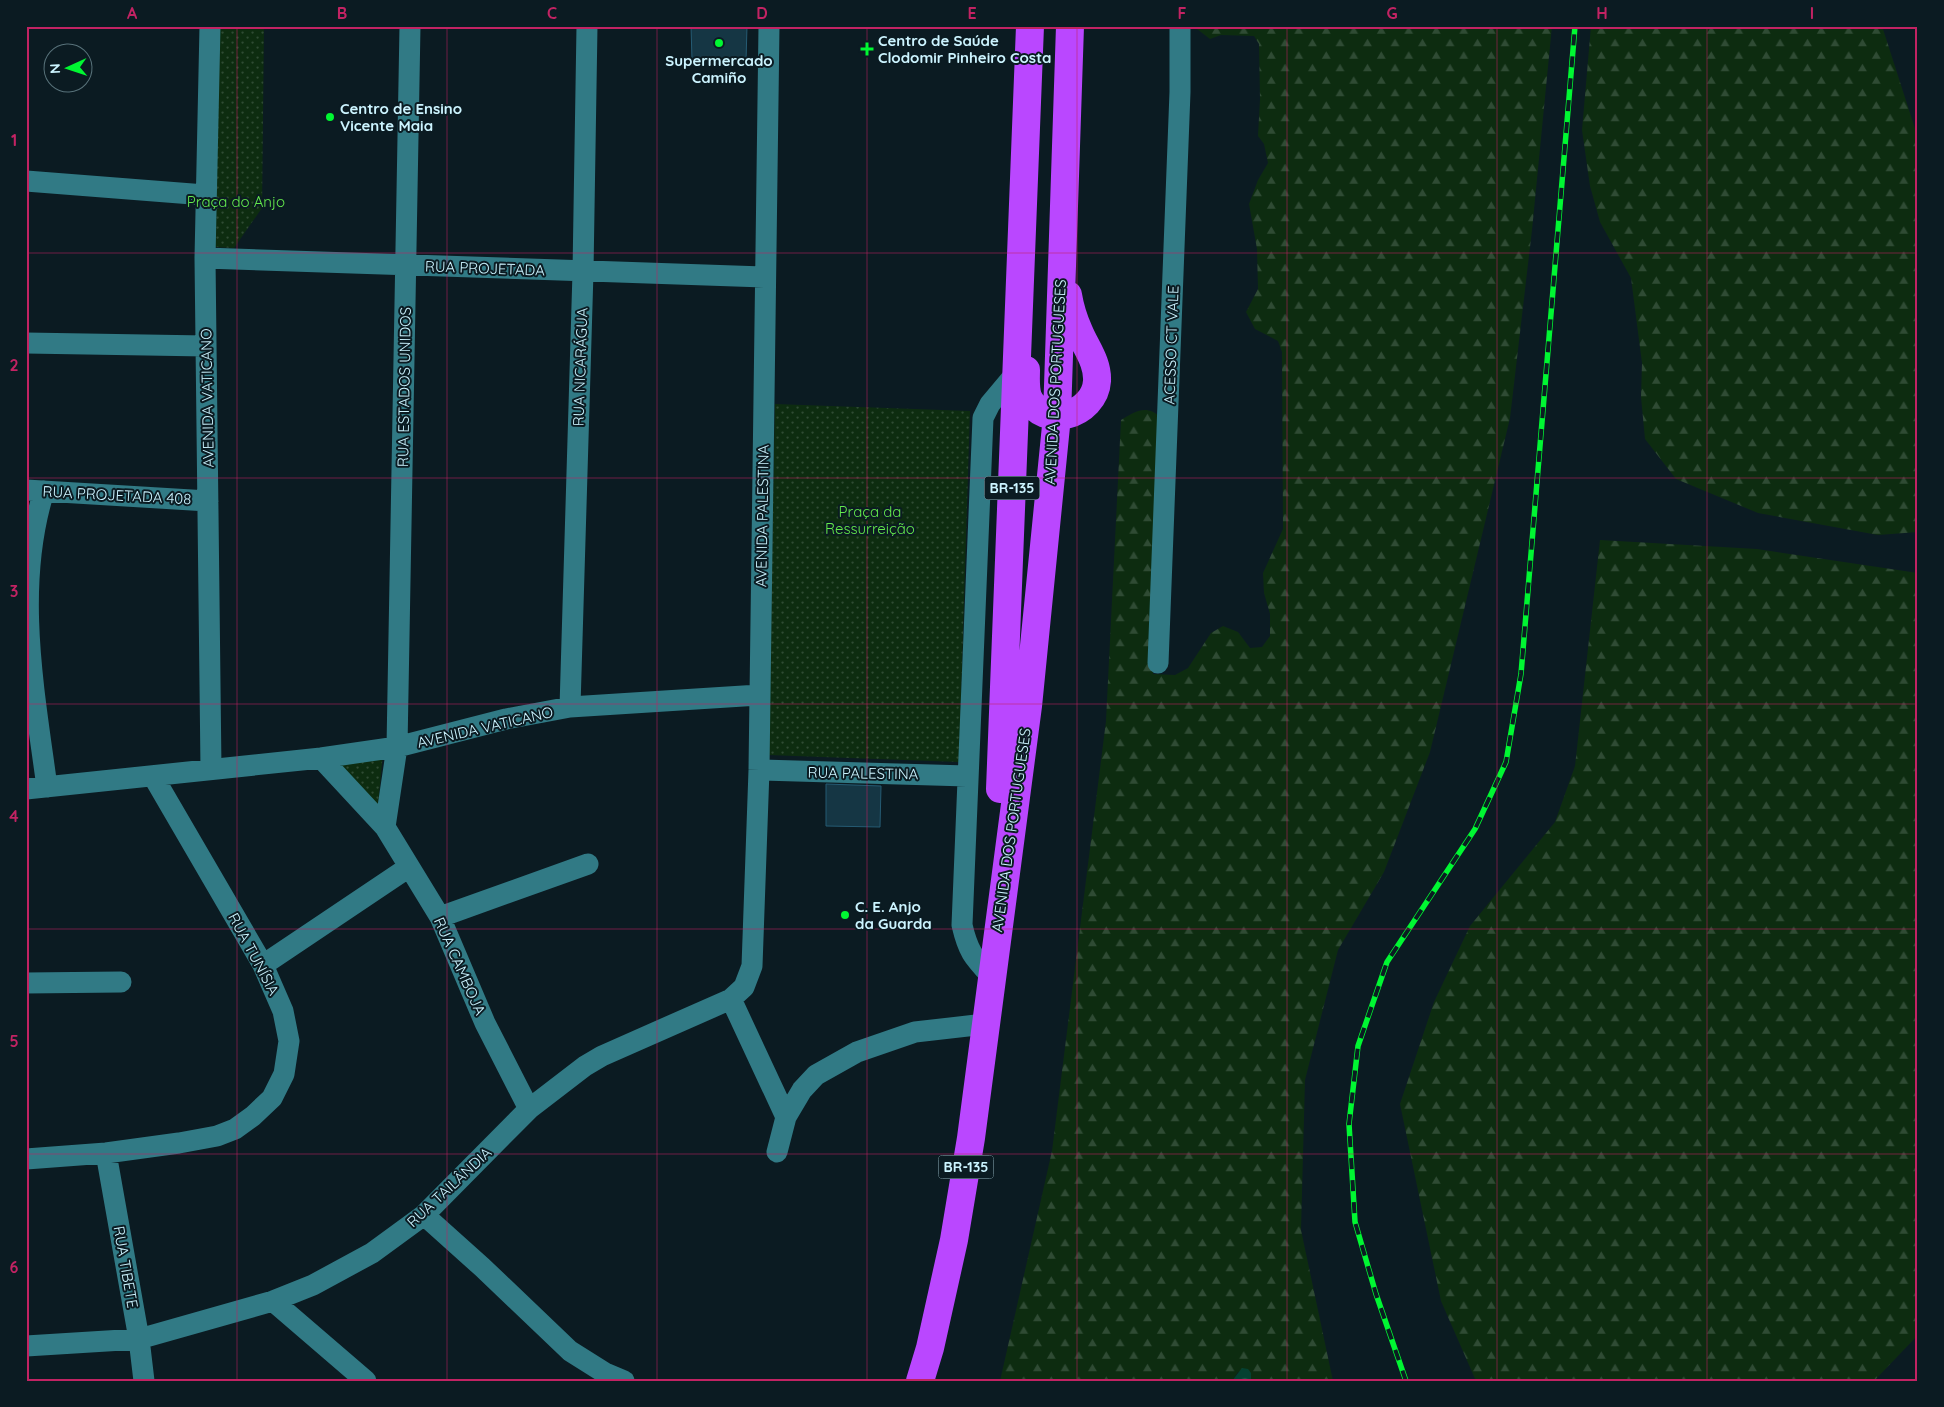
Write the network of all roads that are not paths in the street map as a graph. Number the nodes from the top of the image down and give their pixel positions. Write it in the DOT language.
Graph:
graph roads {
  1 [pos="210,26"];
  2 [pos="410,26"];
  3 [pos="588,26"];
  4 [pos="769,26"];
  5 [pos="1030,26"];
  6 [pos="1070,26"];
  7 [pos="1180,26"];
  8 [pos="26,181"];
  9 [pos="205,195"];
  10 [pos="1022,229"];
  11 [pos="205,258"];
  12 [pos="406,264"];
  13 [pos="1062,266"];
  14 [pos="583,272"];
  15 [pos="765,277"];
  16 [pos="26,343"];
  17 [pos="206,346"];
  18 [pos="1016,373"];
  19 [pos="1056,416"];
  20 [pos="35,490"];
  21 [pos="208,500"];
  22 [pos="1158,663"];
  23 [pos="759,695"];
  24 [pos="570,707"];
  25 [pos="397,748"];
  26 [pos="321,758"];
  27 [pos="211,769"];
  28 [pos="759,770"];
  29 [pos="153,776"];
  30 [pos="967,776"];
  31 [pos="36,788"];
  32 [pos="384,827"];
  33 [pos="588,864"];
  34 [pos="409,867"];
  35 [pos="440,917"];
  36 [pos="993,963"];
  37 [pos="263,965"];
  38 [pos="121,982"];
  39 [pos="26,983"];
  40 [pos="732,999"];
  41 [pos="985,1024"];
  42 [pos="529,1110"];
  43 [pos="786,1117"];
  44 [pos="777,1152"];
  45 [pos="106,1153"];
  46 [pos="26,1159"];
  47 [pos="424,1215"];
  48 [pos="273,1301"];
  49 [pos="139,1339"];
  50 [pos="26,1346"];
  51 [pos="144,1381"];
  52 [pos="366,1381"];
  53 [pos="624,1381"];
  54 [pos="920,1381"];
  1 -- 9 [label="street, AVENIDA VATICANO"];
  2 -- 12 [label="street, RUA ESTADOS UNIDOS"];
  3 -- 14 [label="street, RUA NICARÁGUA"];
  4 -- 15 [label="street, AVENIDA PALESTINA"];
  5 -- 10 [label="highway, AVENIDA DOS PORTUGUESES / BR-135"];
  6 -- 13 [label="highway, AVENIDA DOS PORTUGUESES / BR-135"];
  7 -- 22 [label="street, ACESSO CT VALE"];
  8 -- 9 [label="street"];
  9 -- 11 [label="street, AVENIDA VATICANO"];
  10 -- 18 [label="highway, AVENIDA DOS PORTUGUESES / BR-135"];
  10 -- 19 [label="highway"];
  11 -- 12 [label="street, RUA PROJETADA"];
  11 -- 17 [label="street, AVENIDA VATICANO"];
  12 -- 14 [label="street, RUA PROJETADA"];
  12 -- 25 [label="street, RUA ESTADOS UNIDOS"];
  13 -- 19 [label="highway, AVENIDA DOS PORTUGUESES / BR-135"];
  13 -- 19 [label="highway"];
  14 -- 15 [label="street, RUA PROJETADA"];
  14 -- 24 [label="street, RUA NICARÁGUA"];
  15 -- 23 [label="street, AVENIDA PALESTINA"];
  16 -- 17 [label="street"];
  17 -- 21 [label="street, AVENIDA VATICANO"];
  18 -- 30 [label="street"];
  18 -- 36 [label="highway, AVENIDA DOS PORTUGUESES / BR-135"];
  19 -- 36 [label="highway, AVENIDA DOS PORTUGUESES / BR-135"];
  20 -- 21 [label="street, RUA PROJETADA 408"];
  20 -- 31 [label="street"];
  21 -- 27 [label="street, AVENIDA VATICANO"];
  23 -- 24 [label="street, AVENIDA VATICANO"];
  23 -- 28 [label="street, AVENIDA PALESTINA"];
  24 -- 25 [label="street, AVENIDA VATICANO"];
  25 -- 26 [label="street, AVENIDA VATICANO"];
  25 -- 32 [label="street"];
  26 -- 27 [label="street, AVENIDA VATICANO"];
  26 -- 32 [label="street, RUA CAMBOJA"];
  27 -- 29 [label="street, AVENIDA VATICANO"];
  28 -- 30 [label="street, RUA PALESTINA"];
  28 -- 40 [label="street, AVENIDA PALESTINA"];
  29 -- 31 [label="street, AVENIDA VATICANO"];
  29 -- 37 [label="street, RUA TUNÍSIA"];
  30 -- 36 [label="street"];
  32 -- 34 [label="street, RUA CAMBOJA"];
  33 -- 35 [label="street"];
  34 -- 35 [label="street, RUA CAMBOJA"];
  34 -- 37 [label="street"];
  35 -- 42 [label="street, RUA CAMBOJA"];
  36 -- 41 [label="highway, BR-135"];
  37 -- 45 [label="street, RUA TUNÍSIA"];
  38 -- 39 [label="street"];
  40 -- 42 [label="street, RUA TAILÂNDIA"];
  40 -- 43 [label="street"];
  41 -- 43 [label="street"];
  41 -- 54 [label="highway, BR-135"];
  42 -- 47 [label="street, RUA TAILÂNDIA"];
  43 -- 44 [label="street"];
  45 -- 46 [label="street, RUA TUNÍSIA"];
  45 -- 49 [label="street, RUA TIBETE"];
  47 -- 48 [label="street, RUA TAILÂNDIA"];
  47 -- 53 [label="street"];
  48 -- 49 [label="street, RUA TAILÂNDIA"];
  48 -- 52 [label="street"];
  49 -- 50 [label="street, RUA TAILÂNDIA"];
  49 -- 51 [label="street, RUA TIBETE"];
}
